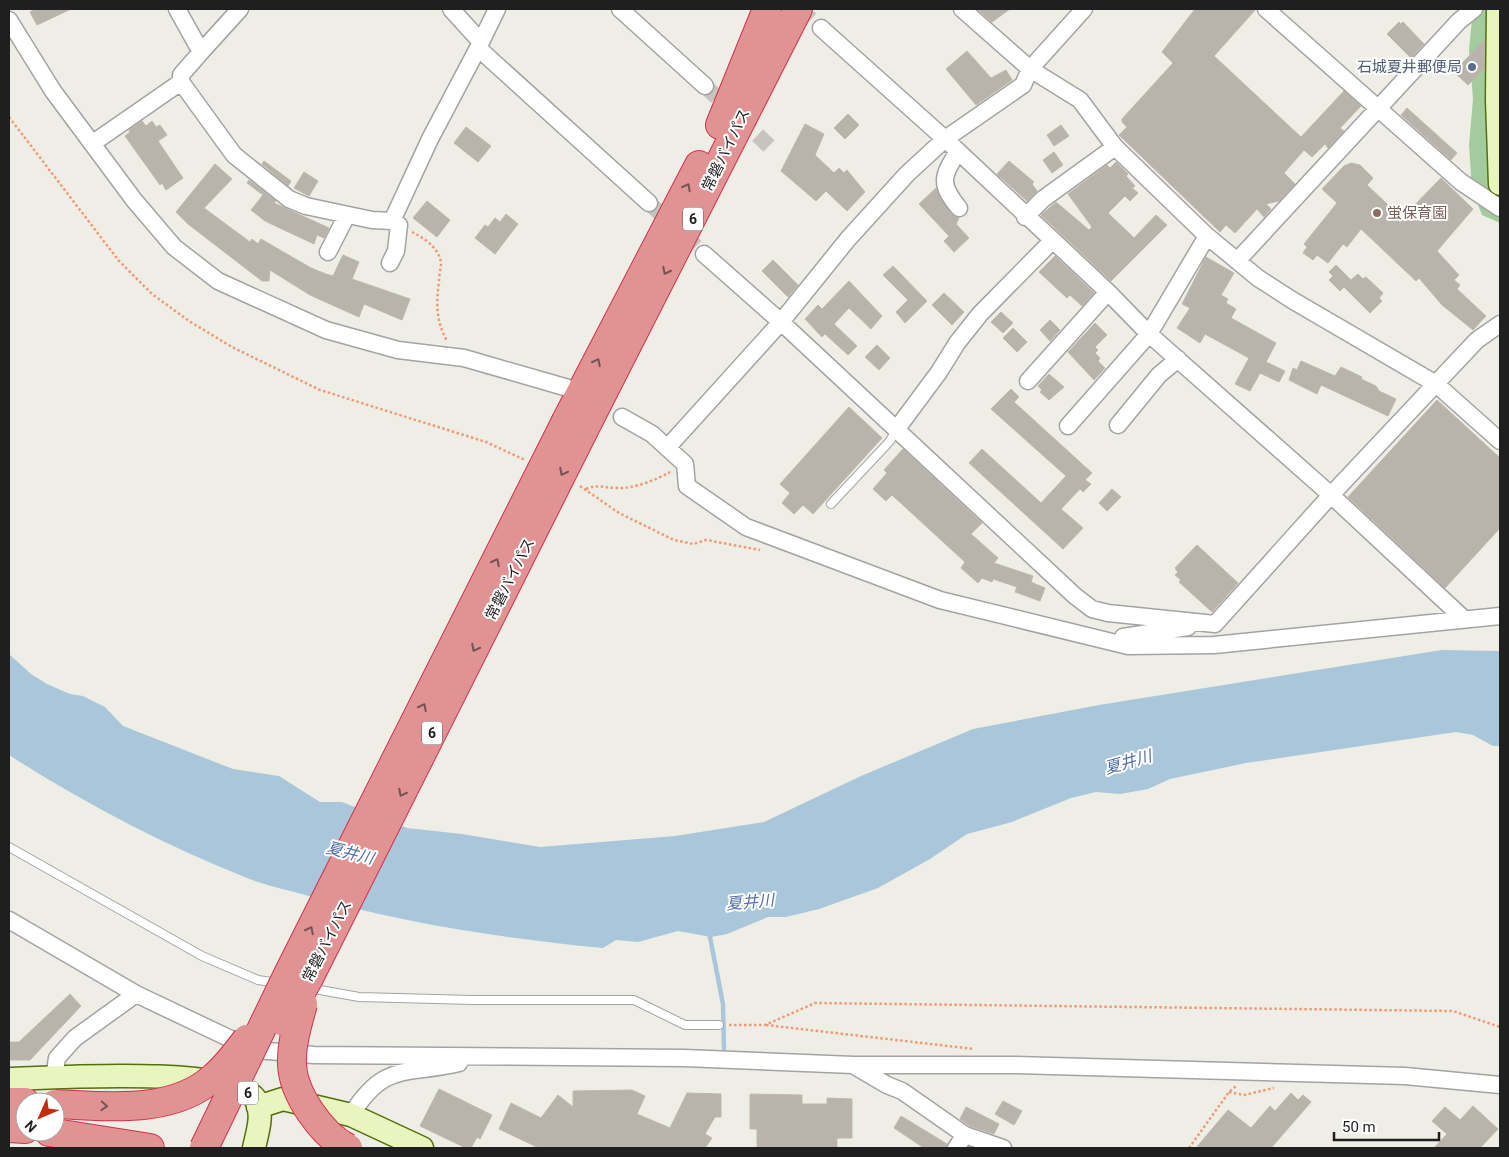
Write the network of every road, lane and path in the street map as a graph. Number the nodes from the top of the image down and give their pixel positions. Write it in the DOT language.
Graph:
graph roads {
  1 [pos="177,9"];
  2 [pos="240,9"];
  3 [pos="451,9"];
  4 [pos="497,9"];
  5 [pos="620,9"];
  6 [pos="767,9"];
  7 [pos="780,9"];
  8 [pos="798,9"];
  9 [pos="962,9"];
  10 [pos="1084,9"];
  11 [pos="1266,9"];
  12 [pos="1474,9"];
  13 [pos="1498,9"];
  14 [pos="816,19"];
  15 [pos="9,20"];
  16 [pos="479,45"];
  17 [pos="201,52"];
  18 [pos="1030,69"];
  19 [pos="181,82"];
  20 [pos="705,86"];
  21 [pos="1378,108"];
  22 [pos="9,118"];
  23 [pos="720,126"];
  24 [pos="945,139"];
  25 [pos="93,143"];
  26 [pos="1115,147"];
  27 [pos="958,152"];
  28 [pos="1500,184"];
  29 [pos="649,204"];
  30 [pos="959,208"];
  31 [pos="1500,208"];
  32 [pos="347,214"];
  33 [pos="1025,217"];
  34 [pos="399,225"];
  35 [pos="685,234"];
  36 [pos="1207,236"];
  37 [pos="1052,241"];
  38 [pos="328,252"];
  39 [pos="704,254"];
  40 [pos="1237,261"];
  41 [pos="390,263"];
  42 [pos="1108,292"];
  43 [pos="781,322"];
  44 [pos="1500,324"];
  45 [pos="1150,334"];
  46 [pos="464,358"];
  47 [pos="1178,359"];
  48 [pos="1028,381"];
  49 [pos="1436,384"];
  50 [pos="568,388"];
  51 [pos="622,417"];
  52 [pos="576,425"];
  53 [pos="1118,425"];
  54 [pos="1068,426"];
  55 [pos="896,430"];
  56 [pos="1500,441"];
  57 [pos="486,442"];
  58 [pos="667,448"];
  59 [pos="685,464"];
  60 [pos="1331,495"];
  61 [pos="831,504"];
  62 [pos="761,550"];
  63 [pos="1500,616"];
  64 [pos="1464,619"];
  65 [pos="1210,623"];
  66 [pos="1104,640"];
  67 [pos="1236,642"];
  68 [pos="9,847"];
  69 [pos="9,920"];
  70 [pos="299,976"];
  71 [pos="136,994"];
  72 [pos="719,1025"];
  73 [pos="732,1025"];
  74 [pos="764,1025"];
  75 [pos="1500,1027"];
  76 [pos="979,1052"];
  77 [pos="482,1057"];
  78 [pos="853,1065"];
  79 [pos="1251,1072"];
  80 [pos="9,1079"];
  81 [pos="1500,1085"];
  82 [pos="55,1091"];
  83 [pos="258,1107"];
  84 [pos="351,1115"];
  85 [pos="65,1135"];
  86 [pos="960,1142"];
  87 [pos="150,1148"];
  88 [pos="204,1148"];
  89 [pos="220,1148"];
  90 [pos="254,1148"];
  91 [pos="348,1148"];
  92 [pos="422,1148"];
  93 [pos="1003,1148"];
  94 [pos="1189,1148"];
  1 -- 17 [label="street"];
  2 -- 17 [label="street"];
  3 -- 16 [label="street"];
  4 -- 16 [label="street"];
  5 -- 20 [label="street"];
  6 -- 23 [label="highway"];
  7 -- 23 [label="highway, 常磐バイパス / 6"];
  8 -- 35 [label="highway, 常磐バイパス / 6"];
  9 -- 18 [label="street"];
  10 -- 18 [label="street"];
  11 -- 21 [label="street"];
  12 -- 21 [label="street"];
  13 -- 28 [label="street"];
  14 -- 24 [label="street"];
  14 -- 35 [label="highway"];
  15 -- 25 [label="street"];
  16 -- 29 [label="street"];
  16 -- 32 [label="street"];
  17 -- 19 [label="street"];
  18 -- 24 [label="street"];
  18 -- 26 [label="street"];
  19 -- 25 [label="street"];
  19 -- 32 [label="street"];
  21 -- 31 [label="street"];
  21 -- 40 [label="street"];
  22 -- 57 [label="path"];
  52 -- 23 [label="highway, 常磐バイパス / 6, one-way"];
  24 -- 27 [label="street"];
  24 -- 43 [label="street"];
  25 -- 46 [label="street"];
  26 -- 33 [label="street"];
  26 -- 36 [label="street"];
  27 -- 30 [label="street"];
  27 -- 33 [label="street"];
  32 -- 38 [label="street"];
  33 -- 37 [label="street"];
  34 -- 41 [label="street"];
  34 -- 46 [label="path"];
  35 -- 52 [label="highway, 常磐バイパス / 6, one-way"];
  36 -- 40 [label="street"];
  36 -- 45 [label="street"];
  37 -- 42 [label="street"];
  37 -- 55 [label="street"];
  39 -- 43 [label="street"];
  40 -- 49 [label="street"];
  42 -- 45 [label="street"];
  42 -- 48 [label="street"];
  43 -- 55 [label="street"];
  43 -- 58 [label="street"];
  44 -- 49 [label="street"];
  45 -- 47 [label="street"];
  45 -- 54 [label="street"];
  46 -- 50 [label="street"];
  47 -- 53 [label="street"];
  47 -- 60 [label="street"];
  49 -- 56 [label="street"];
  49 -- 60 [label="street"];
  51 -- 58 [label="street"];
  52 -- 70 [label="highway, 常磐バイパス / 6, bridge"];
  55 -- 61 [label="lane"];
  55 -- 65 [label="street"];
  58 -- 59 [label="street"];
  59 -- 62 [label="path"];
  59 -- 66 [label="street"];
  60 -- 64 [label="street"];
  60 -- 65 [label="street"];
  63 -- 64 [label="street"];
  64 -- 67 [label="street"];
  65 -- 66 [label="street"];
  65 -- 67 [label="street"];
  66 -- 67 [label="street"];
  68 -- 72 [label="lane"];
  69 -- 71 [label="street"];
  82 -- 70 [label="highway, one-way, bridge"];
  70 -- 88 [label="highway, 常磐バイパス / 6, bridge"];
  70 -- 89 [label="highway, 常磐バイパス / 6, bridge"];
  70 -- 91 [label="highway, 6, bridge"];
  71 -- 77 [label="street"];
  71 -- 82 [label="street"];
  73 -- 74 [label="path"];
  74 -- 75 [label="path"];
  74 -- 76 [label="path"];
  77 -- 78 [label="street"];
  77 -- 84 [label="street"];
  78 -- 79 [label="street"];
  78 -- 86 [label="street"];
  79 -- 81 [label="street"];
  79 -- 94 [label="path"];
  80 -- 82 [label="street"];
  82 -- 83 [label="street"];
  83 -- 84 [label="street"];
  83 -- 90 [label="street"];
  84 -- 92 [label="street"];
  85 -- 87 [label="highway"];
  86 -- 93 [label="street"];
}
